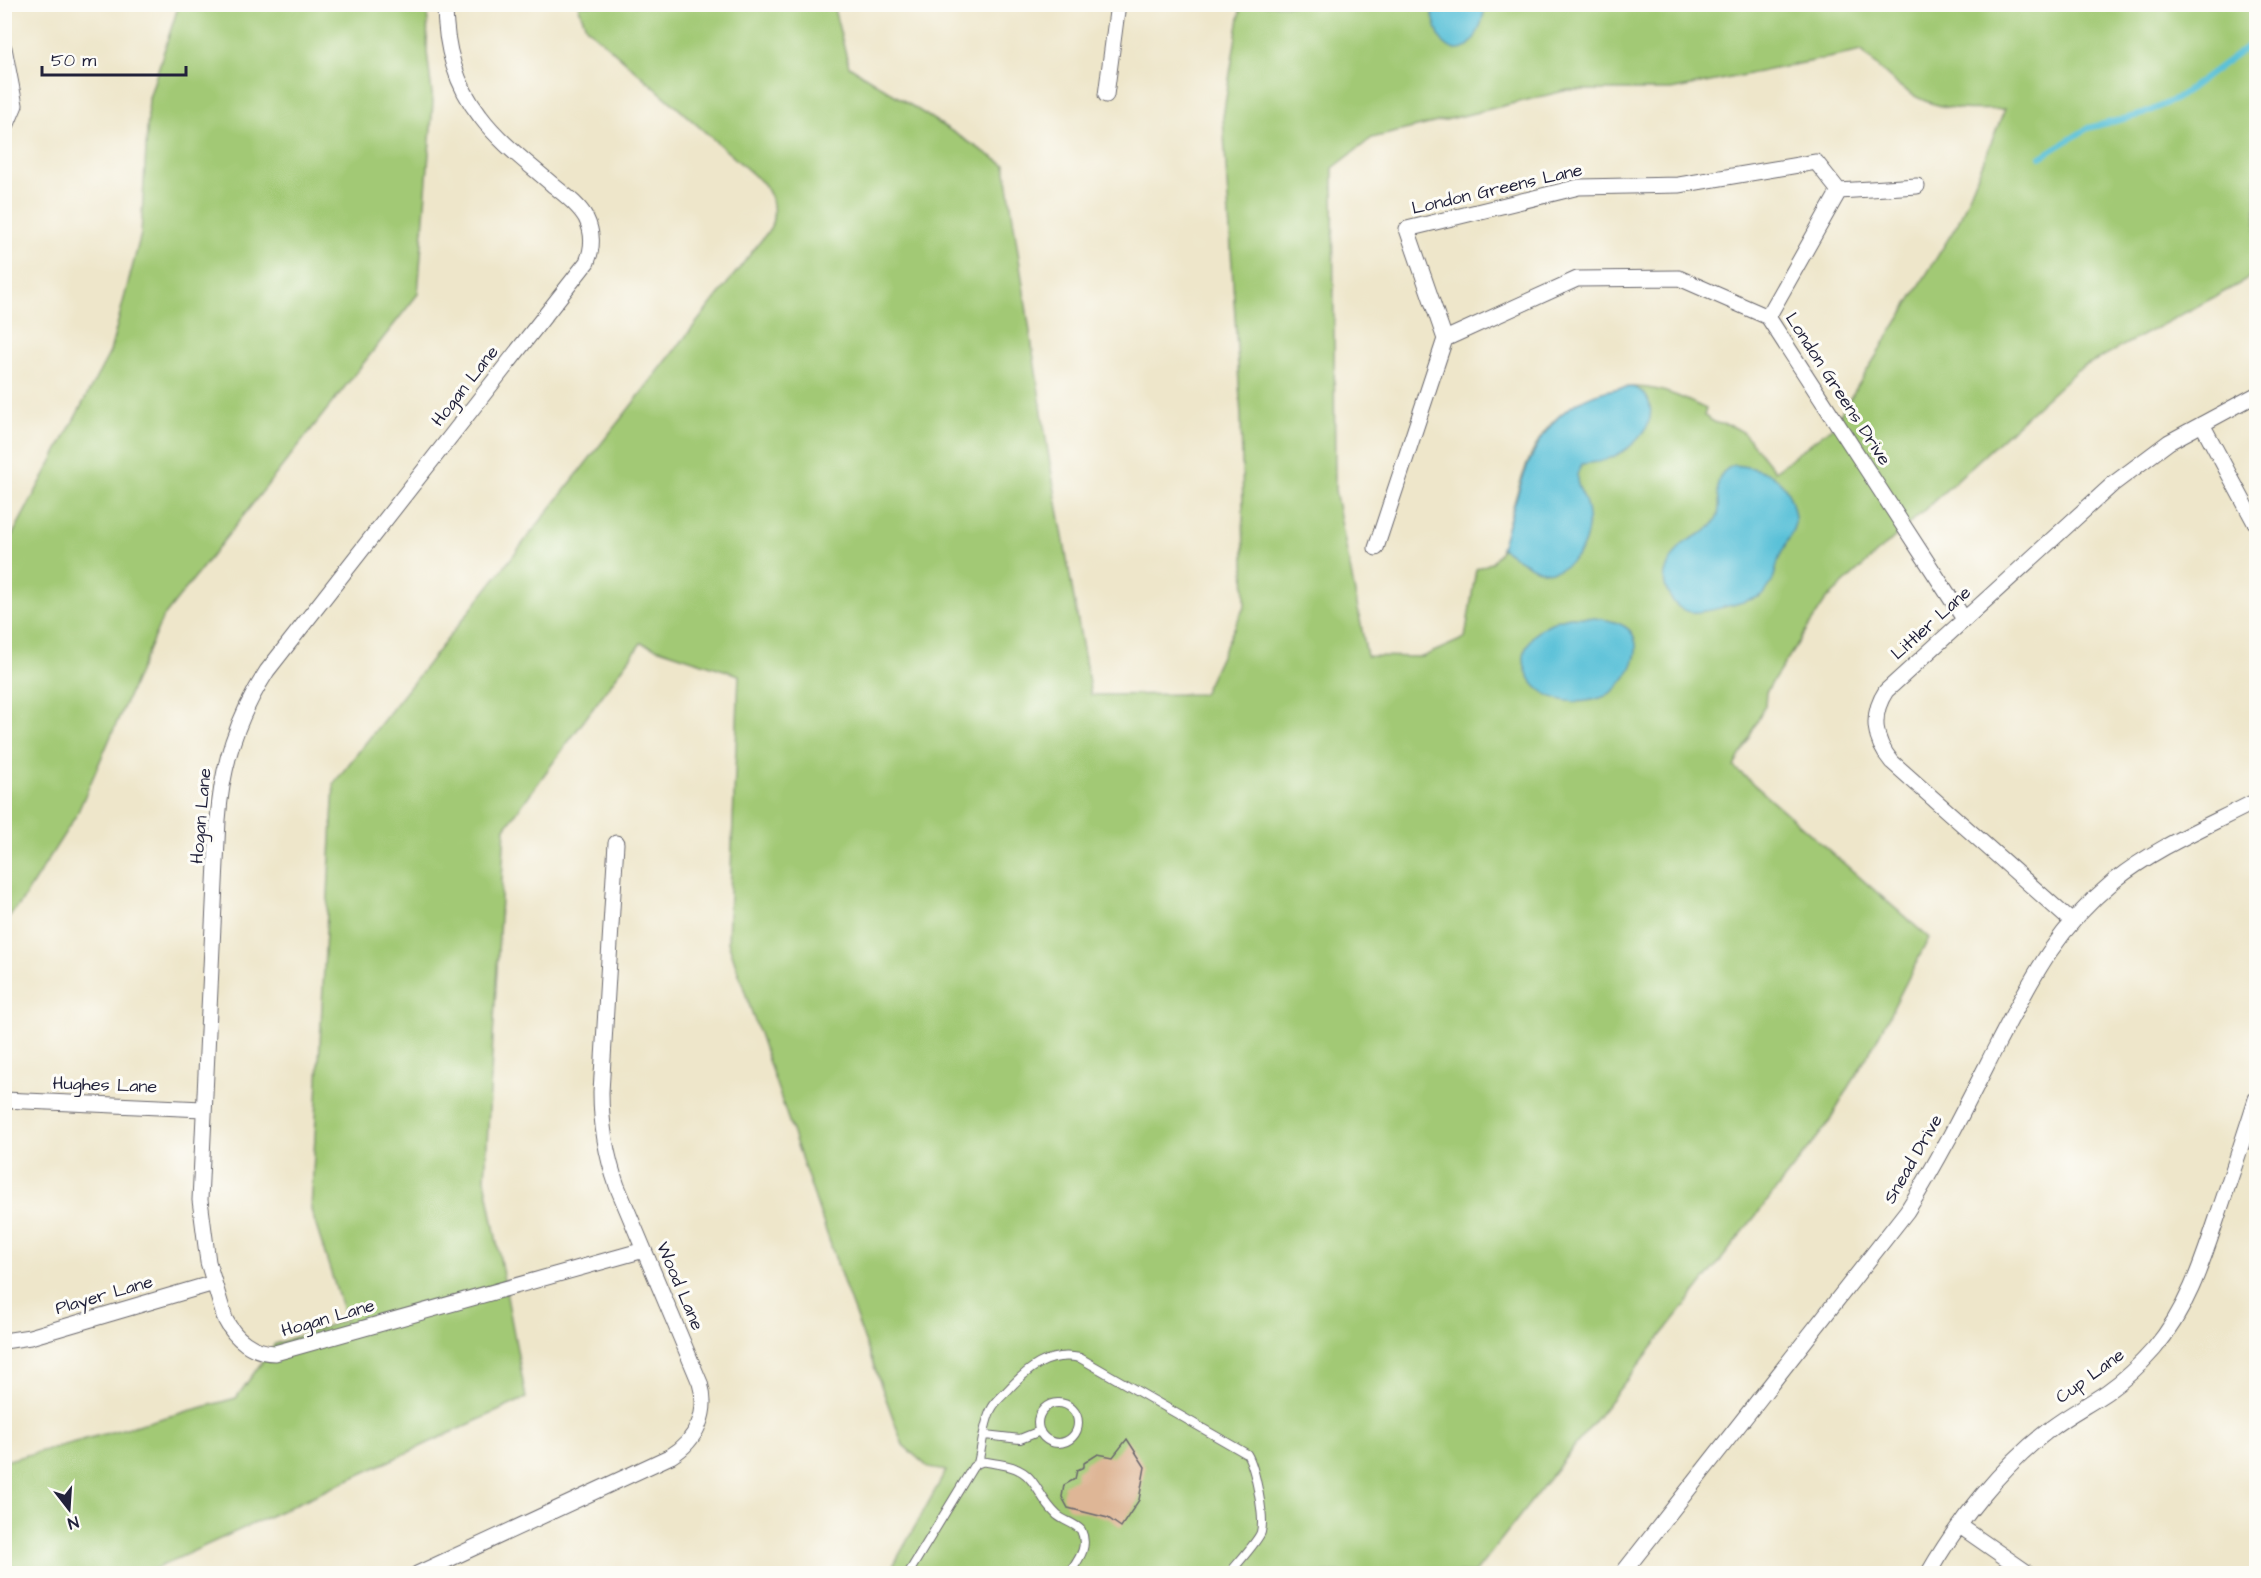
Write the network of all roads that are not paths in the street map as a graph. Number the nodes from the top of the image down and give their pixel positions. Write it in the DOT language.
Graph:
graph roads {
  1 [pos="445,4"];
  2 [pos="1118,4"];
  3 [pos="4,48"];
  4 [pos="1106,95"];
  5 [pos="4,131"];
  6 [pos="1917,186"];
  7 [pos="1839,191"];
  8 [pos="1768,318"];
  9 [pos="1446,339"];
  10 [pos="2256,395"];
  11 [pos="2202,424"];
  12 [pos="2253,521"];
  13 [pos="1376,548"];
  14 [pos="1964,619"];
  15 [pos="2256,801"];
  16 [pos="616,843"];
  17 [pos="2072,922"];
  18 [pos="2256,1099"];
  19 [pos="4,1100"];
  20 [pos="203,1109"];
  21 [pos="644,1250"];
  22 [pos="214,1283"];
  23 [pos="4,1341"];
  24 [pos="1040,1431"];
  25 [pos="985,1435"];
  26 [pos="978,1463"];
  27 [pos="1960,1526"];
  28 [pos="417,1574"];
  29 [pos="908,1574"];
  30 [pos="1069,1574"];
  31 [pos="1229,1574"];
  32 [pos="1622,1574"];
  33 [pos="1928,1574"];
  34 [pos="2029,1574"];
  1 -- 20 [label="street, Hogan Lane"];
  2 -- 4 [label="street"];
  3 -- 5 [label="street"];
  6 -- 7 [label="street"];
  7 -- 8 [label="street"];
  7 -- 9 [label="street, London Greens Lane"];
  8 -- 9 [label="street, London Greens Drive"];
  8 -- 14 [label="street, London Greens Drive"];
  9 -- 13 [label="street"];
  10 -- 11 [label="street, Littler Lane"];
  11 -- 12 [label="street"];
  11 -- 14 [label="street, Littler Lane"];
  14 -- 17 [label="street, Littler Lane"];
  15 -- 17 [label="street, Snead Drive"];
  16 -- 21 [label="street, Wood Lane"];
  17 -- 32 [label="street, Snead Drive"];
  18 -- 27 [label="street, Cup Lane"];
  19 -- 20 [label="street, Hughes Lane"];
  20 -- 22 [label="street, Hogan Lane"];
  21 -- 22 [label="street, Hogan Lane"];
  21 -- 28 [label="street, Wood Lane"];
  22 -- 23 [label="street, Player Lane"];
  24 -- 24 [label="lane"];
  24 -- 25 [label="lane"];
  25 -- 26 [label="lane"];
  25 -- 31 [label="lane"];
  26 -- 29 [label="lane"];
  26 -- 30 [label="lane"];
  27 -- 33 [label="street, Cup Lane"];
  27 -- 34 [label="street"];
}
